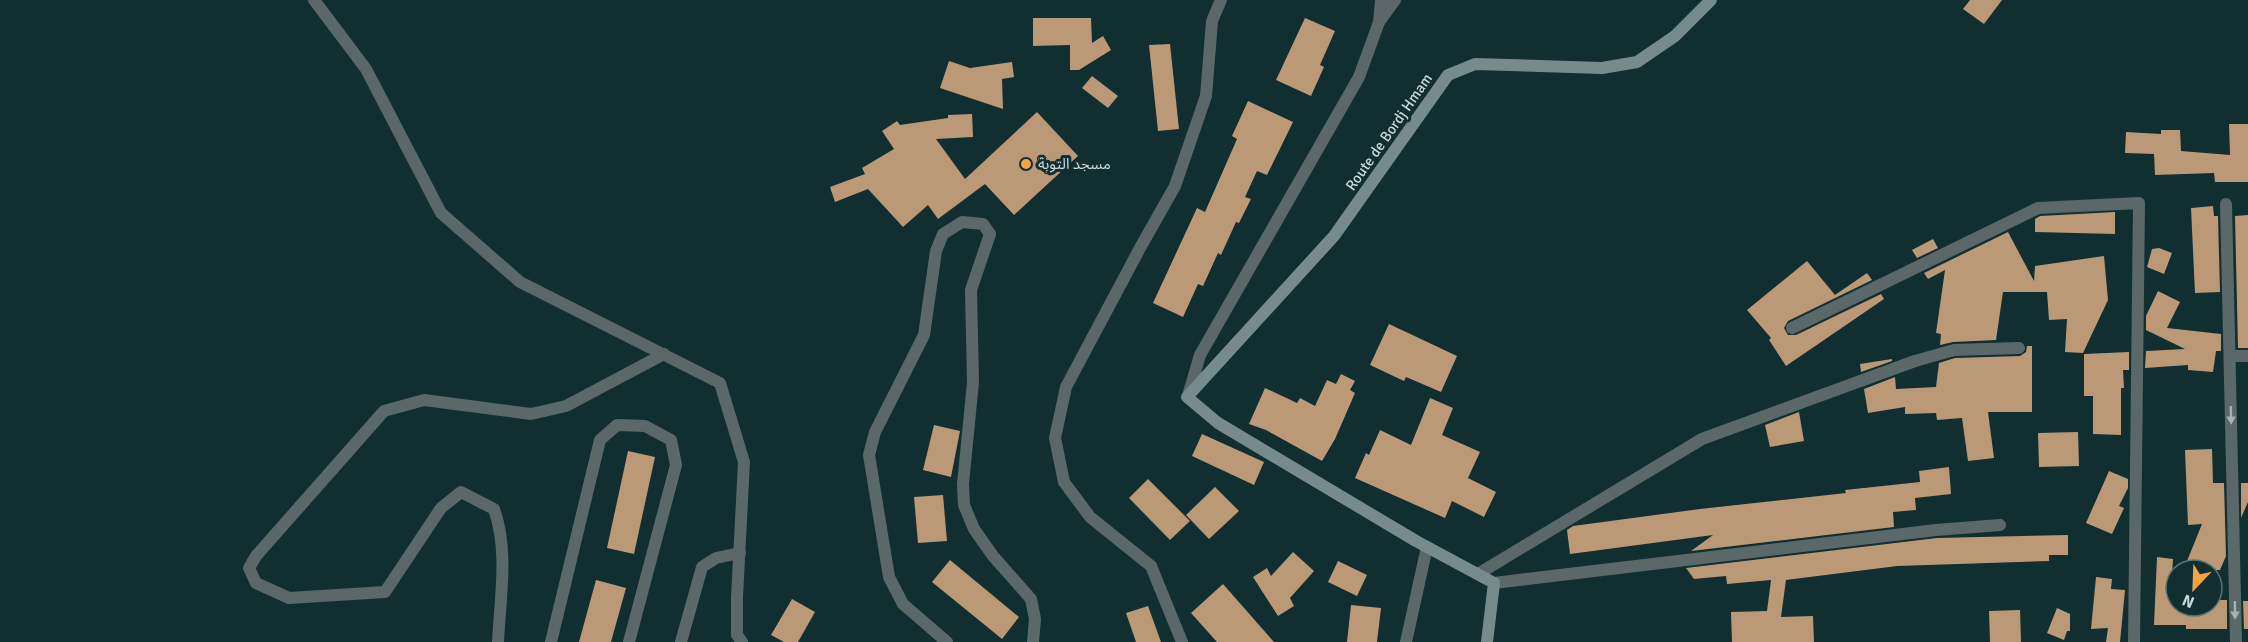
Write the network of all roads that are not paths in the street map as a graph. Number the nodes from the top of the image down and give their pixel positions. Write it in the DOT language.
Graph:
graph roads {
  1 [pos="314,0"];
  2 [pos="1221,0"];
  3 [pos="1381,0"];
  4 [pos="1395,0"];
  5 [pos="1711,0"];
  6 [pos="1379,22"];
  7 [pos="2226,204"];
  8 [pos="1792,328"];
  9 [pos="2019,348"];
  10 [pos="664,354"];
  11 [pos="2230,356"];
  12 [pos="2248,356"];
  13 [pos="1188,397"];
  14 [pos="2000,525"];
  15 [pos="1427,547"];
  16 [pos="740,553"];
  17 [pos="1478,574"];
  18 [pos="1494,583"];
  19 [pos="498,642"];
  20 [pos="551,642"];
  21 [pos="629,642"];
  22 [pos="681,642"];
  23 [pos="742,642"];
  24 [pos="947,642"];
  25 [pos="1033,642"];
  26 [pos="1182,642"];
  27 [pos="1406,642"];
  28 [pos="1487,642"];
  29 [pos="2133,642"];
  30 [pos="2236,642"];
  1 -- 10 [label="street"];
  2 -- 26 [label="street"];
  3 -- 6 [label="street"];
  4 -- 6 [label="street"];
  5 -- 13 [label="main road, Route de Bordj Hmam"];
  6 -- 13 [label="street"];
  7 -- 11 [label="street"];
  8 -- 29 [label="street"];
  9 -- 17 [label="street"];
  10 -- 16 [label="street"];
  10 -- 19 [label="street"];
  11 -- 12 [label="street"];
  11 -- 30 [label="street, one-way"];
  13 -- 15 [label="main road"];
  14 -- 18 [label="street"];
  15 -- 17 [label="main road"];
  15 -- 27 [label="street"];
  16 -- 22 [label="street"];
  16 -- 23 [label="street"];
  17 -- 18 [label="main road"];
  18 -- 28 [label="main road"];
  20 -- 21 [label="street"];
  24 -- 25 [label="street"];
}
